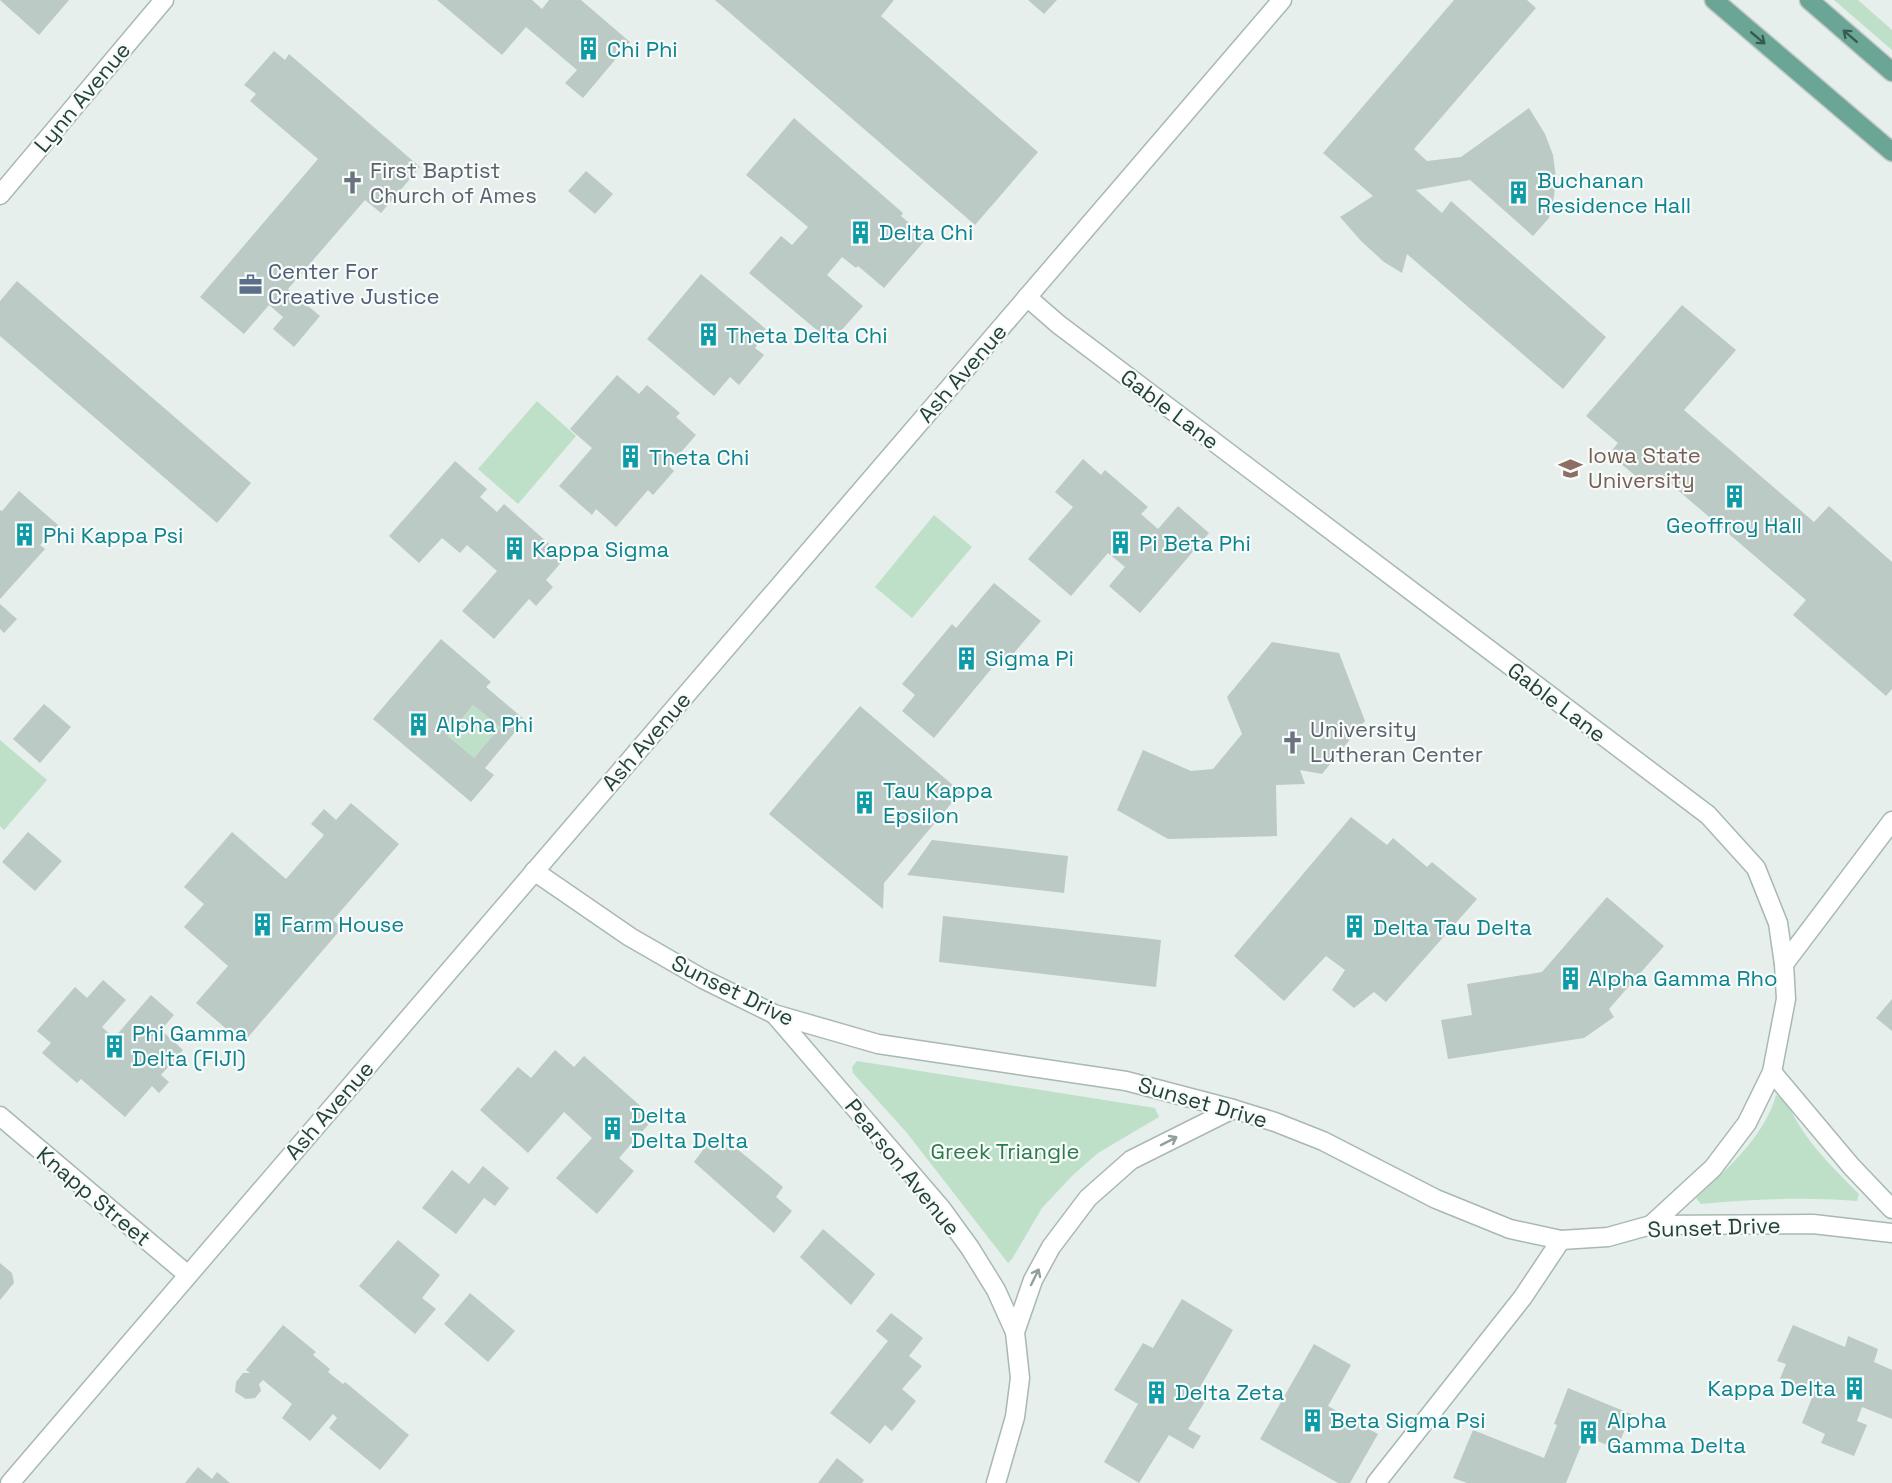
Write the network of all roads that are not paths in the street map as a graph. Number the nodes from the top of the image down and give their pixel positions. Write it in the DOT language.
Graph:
graph roads {
  1 [pos="164,0"];
  2 [pos="1282,0"];
  3 [pos="1713,0"];
  4 [pos="1809,0"];
  5 [pos="1892,72"];
  6 [pos="1892,152"];
  7 [pos="0,195"];
  8 [pos="1027,297"];
  9 [pos="1892,821"];
  10 [pos="534,871"];
  11 [pos="1784,964"];
  12 [pos="774,1014"];
  13 [pos="1772,1072"];
  14 [pos="1233,1109"];
  15 [pos="0,1116"];
  16 [pos="1892,1209"];
  17 [pos="1651,1225"];
  18 [pos="1892,1233"];
  19 [pos="1561,1240"];
  20 [pos="188,1275"];
  21 [pos="1015,1332"];
  22 [pos="10,1483"];
  23 [pos="996,1483"];
  24 [pos="1376,1483"];
  1 -- 7 [label="street, Lynn Avenue"];
  2 -- 8 [label="street, Ash Avenue"];
  3 -- 6 [label="main road, one-way"];
  5 -- 4 [label="main road, one-way"];
  8 -- 10 [label="street, Ash Avenue"];
  8 -- 11 [label="street, Gable Lane"];
  9 -- 11 [label="street"];
  10 -- 12 [label="street, Sunset Drive"];
  10 -- 20 [label="street, Ash Avenue"];
  11 -- 13 [label="street, Gable Lane"];
  12 -- 14 [label="street, Sunset Drive"];
  12 -- 21 [label="street, Pearson Avenue"];
  13 -- 16 [label="street"];
  13 -- 17 [label="street, Gable Lane"];
  14 -- 19 [label="street, Sunset Drive"];
  21 -- 14 [label="street, Pearson Avenue, one-way"];
  15 -- 20 [label="street, Knapp Street"];
  17 -- 18 [label="street, Sunset Drive"];
  17 -- 19 [label="street, Sunset Drive"];
  19 -- 24 [label="street"];
  20 -- 22 [label="street, Ash Avenue"];
  21 -- 23 [label="street, Pearson Avenue"];
}
